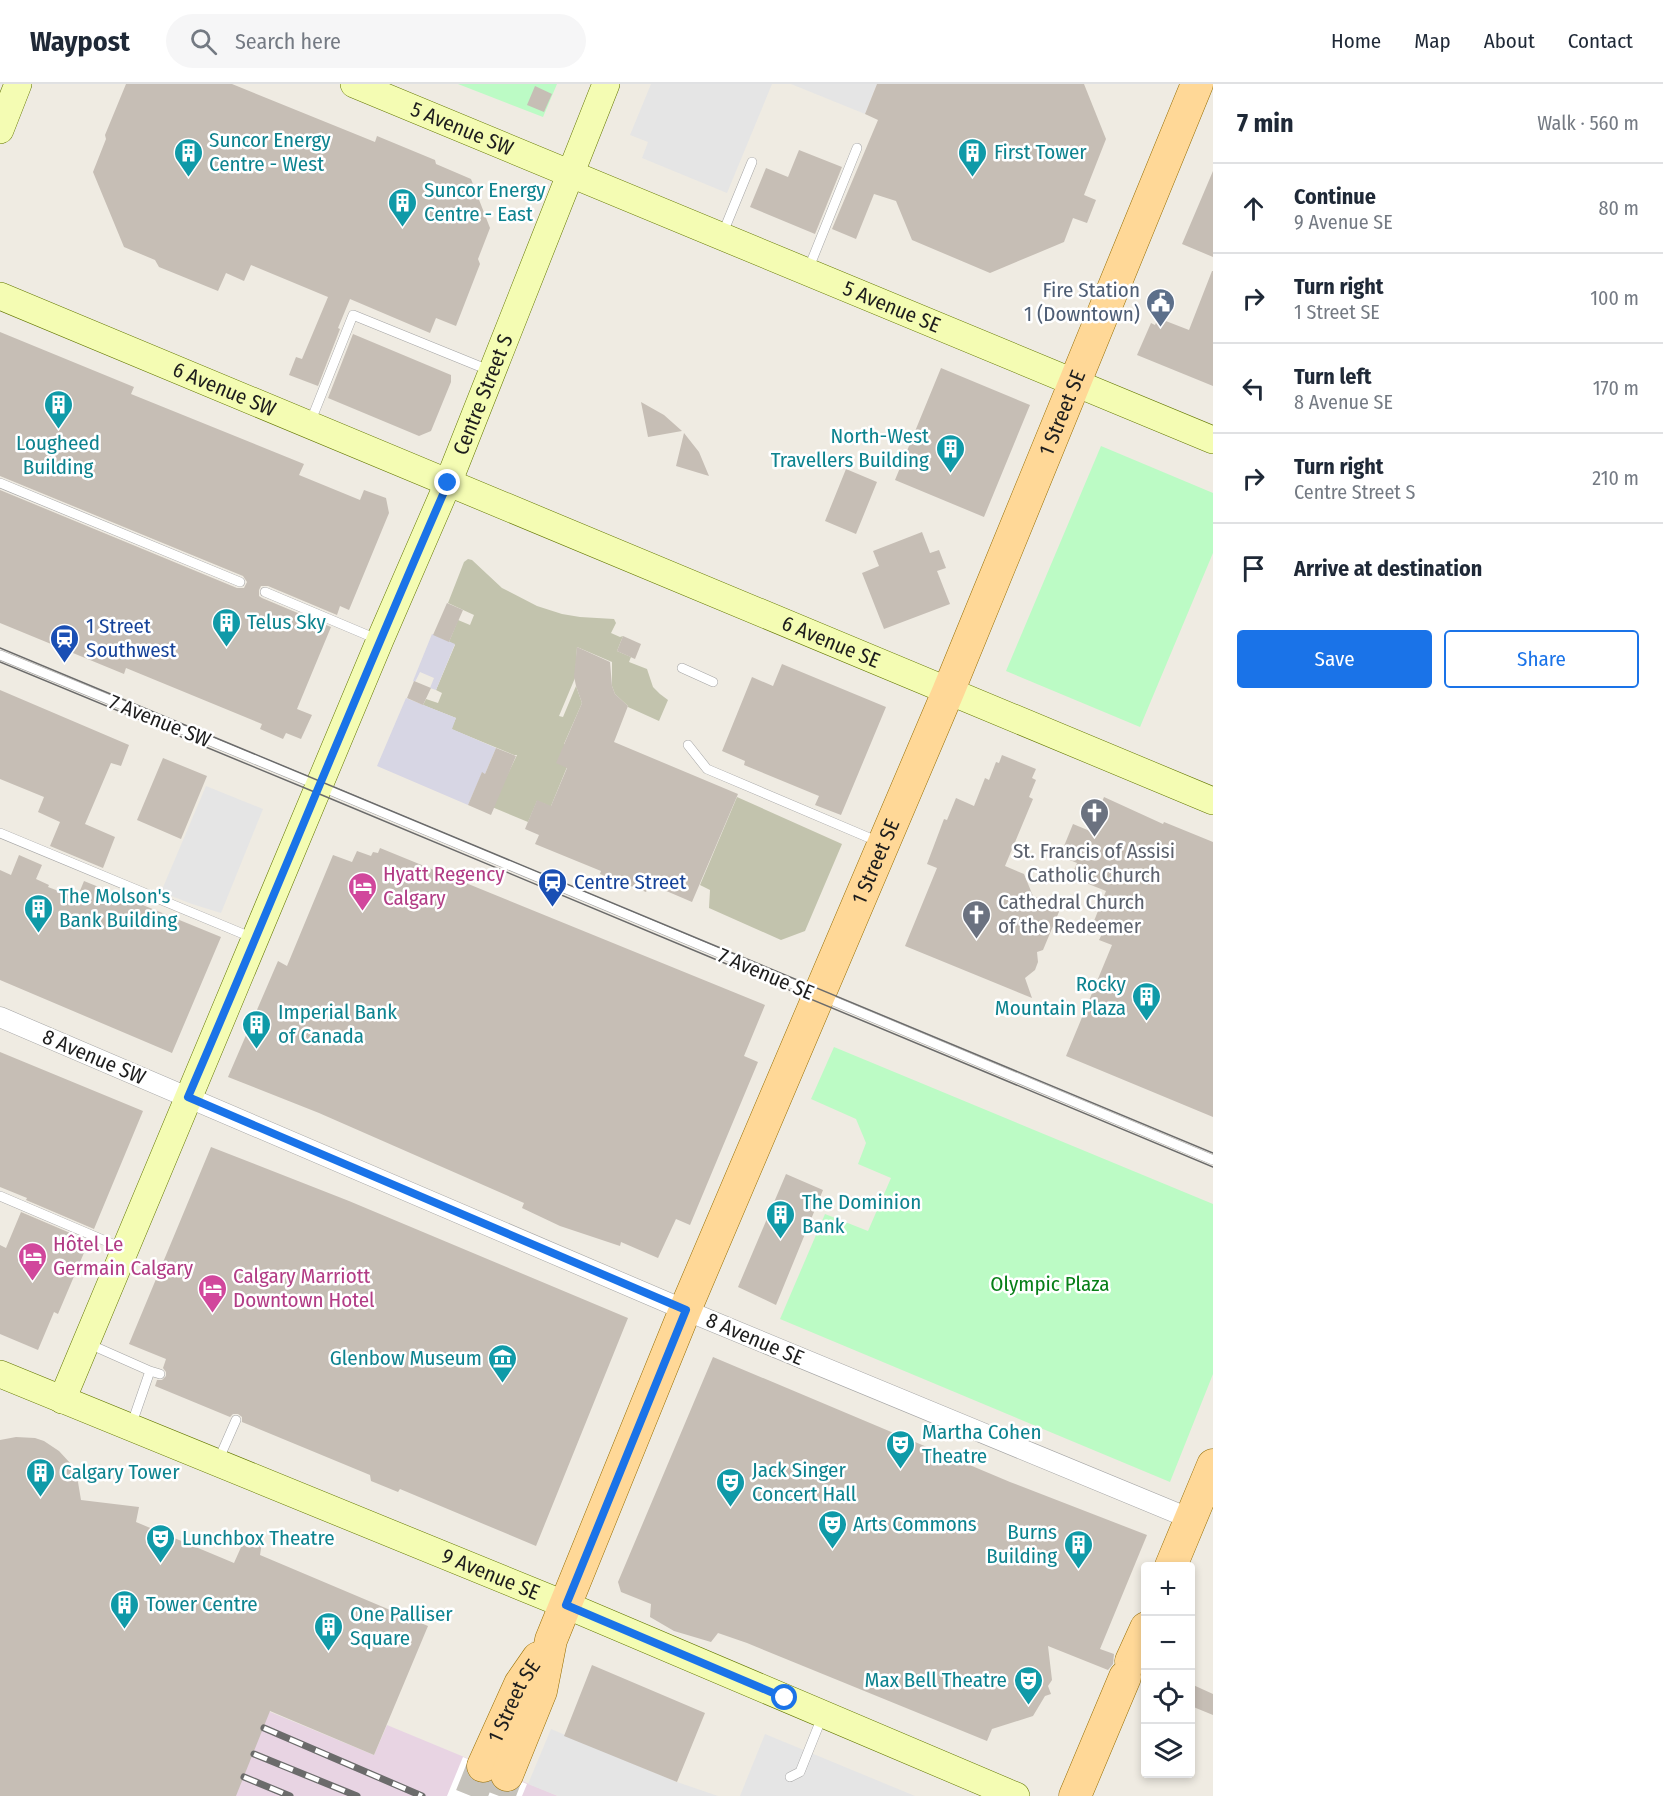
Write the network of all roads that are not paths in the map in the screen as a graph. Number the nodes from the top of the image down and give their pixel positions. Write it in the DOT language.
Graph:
graph roads {
  1 [pos="18,84"];
  2 [pos="354,84"];
  3 [pos="606,84"];
  4 [pos="1197,84"];
  5 [pos="0,130"];
  6 [pos="857,148"];
  7 [pos="752,162"];
  8 [pos="570,173"];
  9 [pos="722,236"];
  10 [pos="807,272"];
  11 [pos="0,296"];
  12 [pos="492,371"];
  13 [pos="1075,383"];
  14 [pos="309,425"];
  15 [pos="1213,440"];
  16 [pos="0,483"];
  17 [pos="448,483"];
  18 [pos="240,582"];
  19 [pos="265,592"];
  20 [pos="380,640"];
  21 [pos="0,655"];
  22 [pos="682,668"];
  23 [pos="713,682"];
  24 [pos="948,692"];
  25 [pos="688,745"];
  26 [pos="320,786"];
  27 [pos="1213,801"];
  28 [pos="0,833"];
  29 [pos="884,844"];
  30 [pos="255,939"];
  31 [pos="820,996"];
  32 [pos="0,1017"];
  33 [pos="188,1097"];
  34 [pos="1213,1160"];
  35 [pos="0,1196"];
  36 [pos="124,1249"];
  37 [pos="686,1310"];
  38 [pos="86,1343"];
  39 [pos="150,1371"];
  40 [pos="0,1374"];
  41 [pos="160,1374"];
  42 [pos="62,1400"];
  43 [pos="236,1420"];
  44 [pos="131,1428"];
  45 [pos="217,1464"];
  46 [pos="1213,1465"];
  47 [pos="1191,1519"];
  48 [pos="1173,1562"];
  49 [pos="566,1605"];
  50 [pos="1141,1639"];
  51 [pos="823,1714"];
  52 [pos="495,1771"];
  53 [pos="790,1777"];
  54 [pos="1016,1796"];
  55 [pos="1075,1796"];
  1 -- 5 [label="main road"];
  2 -- 8 [label="main road, 5 Avenue SW"];
  3 -- 8 [label="main road, Centre Street S"];
  4 -- 13 [label="main road, 1 Street SE"];
  6 -- 10 [label="lane"];
  7 -- 9 [label="lane"];
  8 -- 9 [label="main road, 5 Avenue SE"];
  8 -- 12 [label="main road, Centre Street S"];
  9 -- 10 [label="main road, 5 Avenue SE"];
  10 -- 13 [label="main road, 5 Avenue SE"];
  11 -- 14 [label="main road, 6 Avenue SW"];
  12 -- 14 [label="lane"];
  12 -- 17 [label="main road, Centre Street S"];
  13 -- 15 [label="main road, 5 Avenue SE"];
  13 -- 24 [label="main road, 1 Street SE"];
  14 -- 17 [label="main road, 6 Avenue SW"];
  16 -- 18 [label="lane"];
  17 -- 20 [label="main road, Centre Street S"];
  17 -- 24 [label="main road, 6 Avenue SE"];
  19 -- 20 [label="lane"];
  20 -- 26 [label="main road, Centre Street S"];
  21 -- 26 [label="lane, 7 Avenue SW"];
  22 -- 23 [label="lane"];
  24 -- 27 [label="main road, 6 Avenue SE"];
  24 -- 29 [label="main road, 1 Street SE"];
  25 -- 29 [label="lane"];
  26 -- 30 [label="main road, Centre Street S"];
  26 -- 31 [label="lane, 7 Avenue SE"];
  28 -- 30 [label="lane"];
  29 -- 31 [label="main road, 1 Street SE"];
  30 -- 33 [label="main road, Centre Street S"];
  31 -- 34 [label="lane, 7 Avenue SE"];
  31 -- 37 [label="main road, 1 Street SE"];
  32 -- 33 [label="street, 8 Avenue SW"];
  33 -- 36 [label="main road, Centre Street S"];
  33 -- 37 [label="street, 8 Avenue SE"];
  35 -- 36 [label="lane"];
  36 -- 38 [label="main road, Centre Street S"];
  37 -- 47 [label="street, 8 Avenue SE"];
  37 -- 49 [label="main road, 1 Street SE"];
  38 -- 39 [label="lane"];
  38 -- 42 [label="main road, Centre Street S"];
  39 -- 41 [label="lane"];
  39 -- 44 [label="lane"];
  40 -- 42 [label="main road, 9 Avenue SE"];
  42 -- 44 [label="main road, 9 Avenue SE"];
  43 -- 45 [label="lane"];
  44 -- 45 [label="main road, 9 Avenue SE"];
  45 -- 49 [label="main road, 9 Avenue SE"];
  46 -- 47 [label="main road"];
  47 -- 48 [label="main road"];
  49 -- 51 [label="main road, 9 Avenue SE"];
  49 -- 52 [label="main road, 1 Street SE"];
  50 -- 55 [label="main road"];
  51 -- 53 [label="lane"];
  51 -- 54 [label="main road, 9 Avenue SE"];
}
